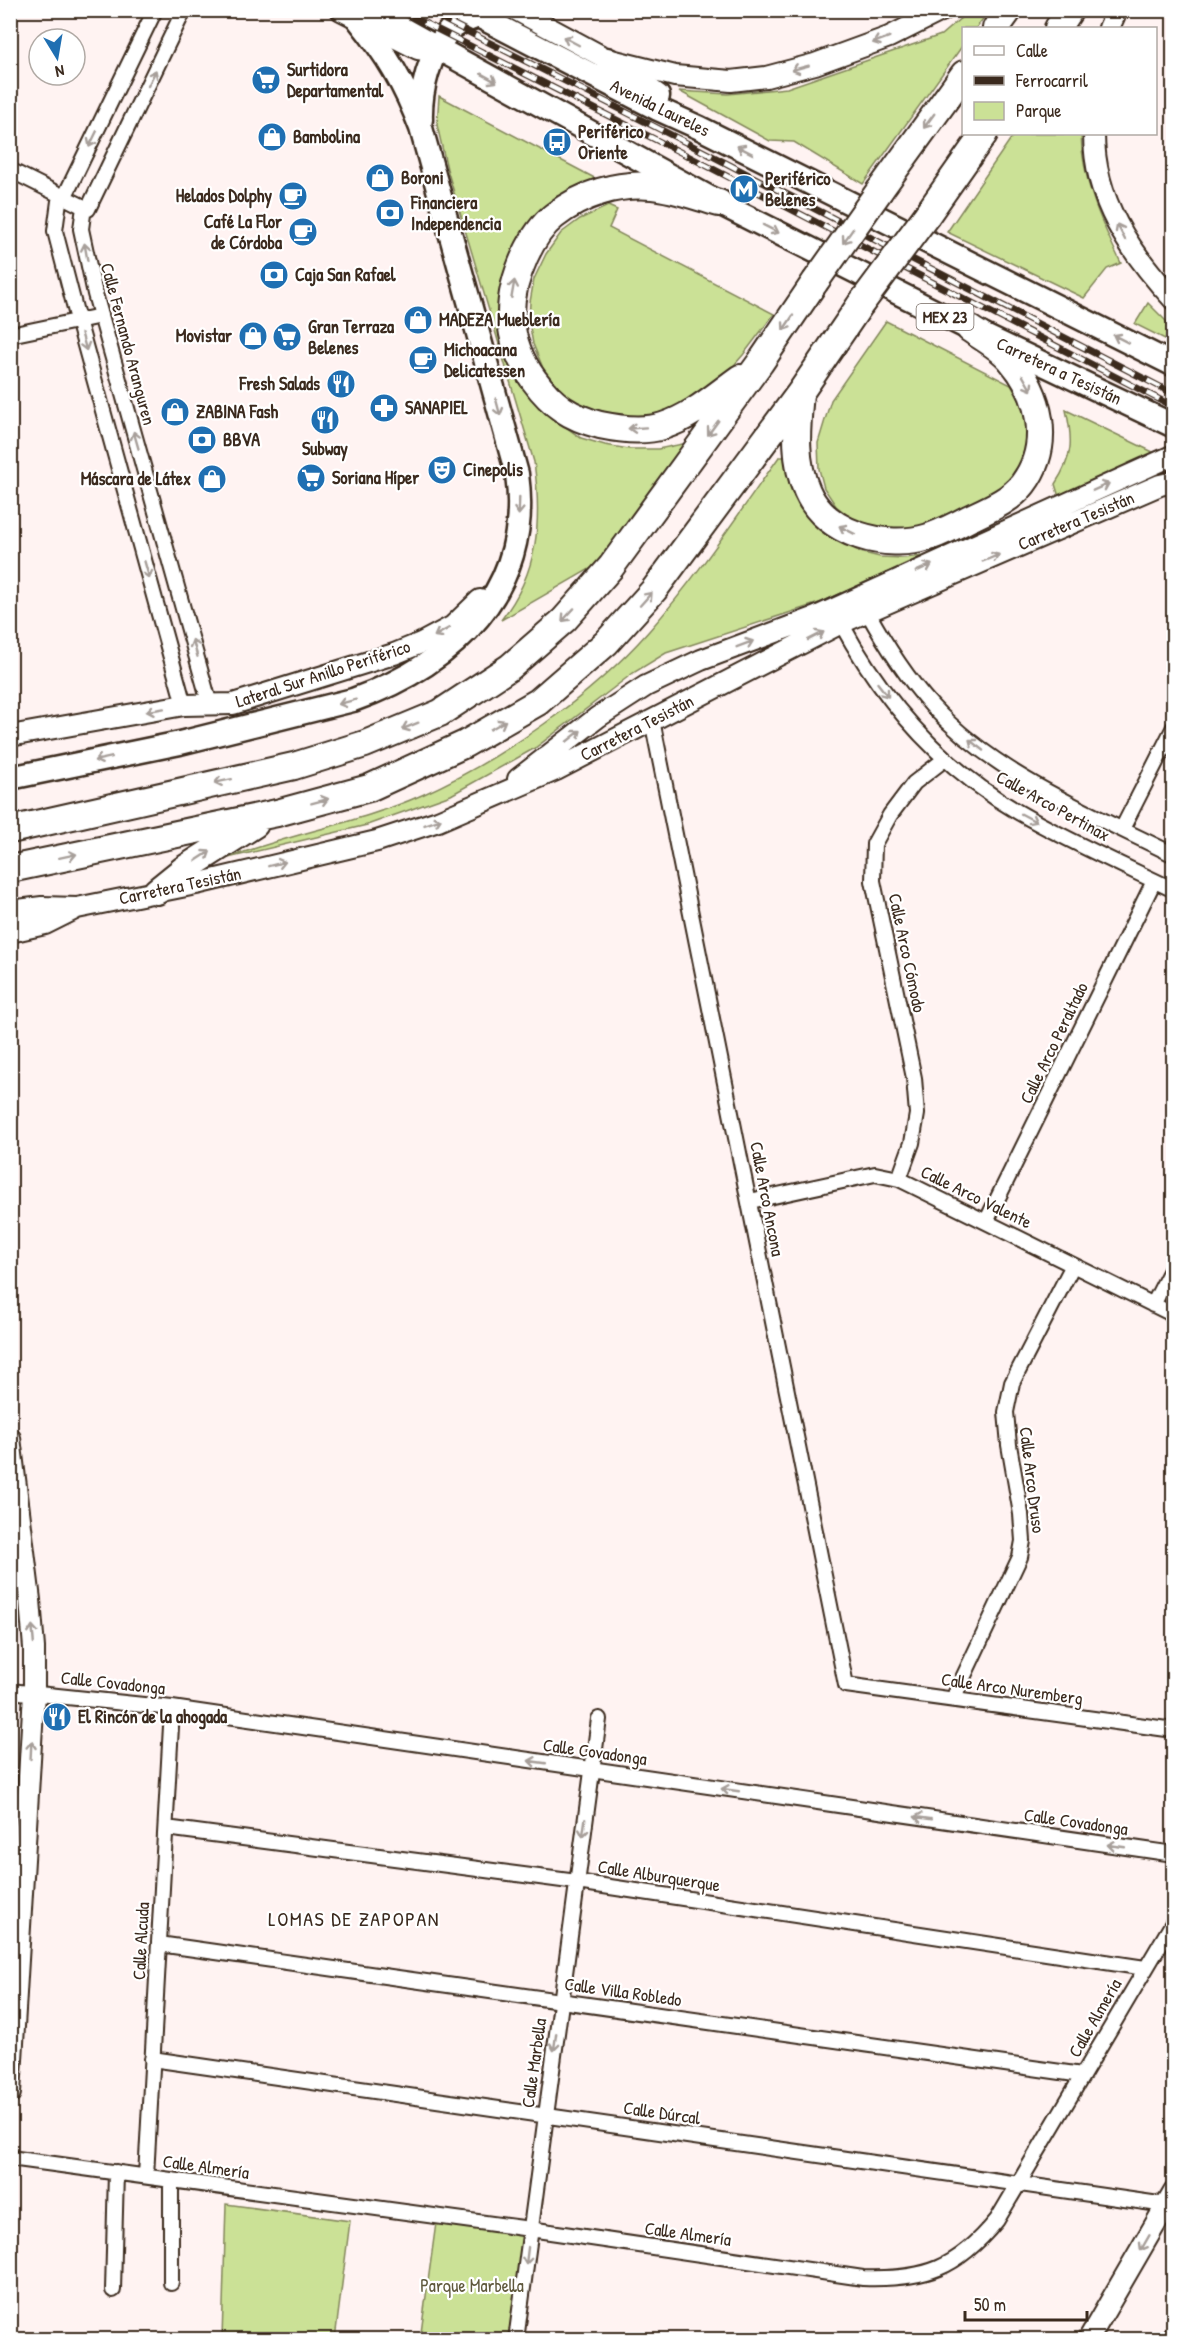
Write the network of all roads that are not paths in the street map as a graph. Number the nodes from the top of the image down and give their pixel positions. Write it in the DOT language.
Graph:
graph roads {
  1 [pos="155,10"];
  2 [pos="184,10"];
  3 [pos="516,10"];
  4 [pos="943,10"];
  5 [pos="1009,10"];
  6 [pos="1070,10"];
  7 [pos="1117,10"];
  8 [pos="356,13"];
  9 [pos="472,13"];
  10 [pos="997,27"];
  11 [pos="1059,27"];
  12 [pos="1109,27"];
  13 [pos="438,50"];
  14 [pos="607,59"];
  15 [pos="962,75"];
  16 [pos="421,128"];
  17 [pos="700,128"];
  18 [pos="983,135"];
  19 [pos="1094,136"];
  20 [pos="10,170"];
  21 [pos="64,198"];
  22 [pos="719,203"];
  23 [pos="88,209"];
  24 [pos="1155,280"];
  25 [pos="1173,300"];
  26 [pos="1173,313"];
  27 [pos="101,316"];
  28 [pos="78,320"];
  29 [pos="970,329"];
  30 [pos="10,335"];
  31 [pos="760,363"];
  32 [pos="1173,366"];
  33 [pos="800,393"];
  34 [pos="1173,426"];
  35 [pos="1173,455"];
  36 [pos="1173,482"];
  37 [pos="160,524"];
  38 [pos="136,530"];
  39 [pos="516,538"];
  40 [pos="867,611"];
  41 [pos="841,623"];
  42 [pos="184,705"];
  43 [pos="210,705"];
  44 [pos="652,720"];
  45 [pos="1173,727"];
  46 [pos="10,736"];
  47 [pos="945,759"];
  48 [pos="10,778"];
  49 [pos="494,797"];
  50 [pos="276,813"];
  51 [pos="1122,828"];
  52 [pos="10,830"];
  53 [pos="1173,855"];
  54 [pos="10,869"];
  55 [pos="1154,881"];
  56 [pos="1173,890"];
  57 [pos="157,891"];
  58 [pos="77,908"];
  59 [pos="10,911"];
  60 [pos="10,932"];
  61 [pos="899,1179"];
  62 [pos="750,1201"];
  63 [pos="986,1222"];
  64 [pos="1173,1264"];
  65 [pos="1073,1265"];
  66 [pos="1153,1305"];
  67 [pos="1173,1315"];
  68 [pos="10,1438"];
  69 [pos="846,1685"];
  70 [pos="10,1691"];
  71 [pos="34,1693"];
  72 [pos="953,1699"];
  73 [pos="172,1708"];
  74 [pos="599,1719"];
  75 [pos="1173,1730"];
  76 [pos="592,1770"];
  77 [pos="166,1828"];
  78 [pos="1173,1854"];
  79 [pos="577,1882"];
  80 [pos="1173,1921"];
  81 [pos="159,1944"];
  82 [pos="1145,1968"];
  83 [pos="561,2001"];
  84 [pos="152,2059"];
  85 [pos="1082,2075"];
  86 [pos="10,2093"];
  87 [pos="545,2114"];
  88 [pos="10,2158"];
  89 [pos="116,2172"];
  90 [pos="146,2176"];
  91 [pos="171,2181"];
  92 [pos="1018,2184"];
  93 [pos="1170,2199"];
  94 [pos="530,2229"];
  95 [pos="171,2283"];
  96 [pos="113,2290"];
  97 [pos="516,2340"];
  98 [pos="1088,2340"];
  1 -- 21 [label="street, one-way"];
  23 -- 2 [label="street, Calle Fernando Aranguren, one-way"];
  14 -- 3 [label="main road, Avenida Laureles, one-way"];
  4 -- 14 [label="main road, Avenida Laureles, one-way"];
  5 -- 10 [label="highway"];
  6 -- 11 [label="highway"];
  7 -- 12 [label="main road"];
  8 -- 13 [label="main road, MEX 23"];
  8 -- 16 [label="main road"];
  9 -- 13 [label="main road"];
  9 -- 17 [label="main road, Avenida Laureles"];
  13 -- 16 [label="main road"];
  13 -- 22 [label="main road, MEX 23, one-way"];
  14 -- 17 [label="main road"];
  15 -- 31 [label="highway, one-way, bridge"];
  16 -- 39 [label="main road, one-way"];
  32 -- 17 [label="main road, Avenida Laureles, one-way"];
  18 -- 33 [label="highway, bridge"];
  24 -- 19 [label="main road, one-way"];
  20 -- 21 [label="street"];
  21 -- 23 [label="street"];
  21 -- 28 [label="street"];
  22 -- 29 [label="main road, Carretera a Tesistán / MEX 23, one-way"];
  31 -- 22 [label="highway, one-way"];
  27 -- 23 [label="street, Calle Fernando Aranguren, one-way"];
  24 -- 25 [label="main road"];
  24 -- 26 [label="main road"];
  27 -- 28 [label="street"];
  37 -- 27 [label="street, Calle Fernando Aranguren, one-way"];
  28 -- 30 [label="street"];
  28 -- 38 [label="street, one-way"];
  29 -- 33 [label="highway, one-way"];
  29 -- 34 [label="main road, Carretera a Tesistán / MEX 23"];
  31 -- 52 [label="highway, one-way"];
  50 -- 33 [label="highway, one-way"];
  49 -- 35 [label="main road, one-way"];
  40 -- 36 [label="main road, Carretera Tesistán, one-way"];
  37 -- 38 [label="street"];
  43 -- 37 [label="street, Calle Fernando Aranguren, one-way"];
  38 -- 42 [label="street, one-way"];
  39 -- 43 [label="main road, Lateral Sur Anillo Periférico, one-way"];
  39 -- 48 [label="main road, one-way"];
  40 -- 41 [label="main road, Carretera Tesistán"];
  51 -- 40 [label="street, Calle Arco Pertinax, one-way"];
  44 -- 41 [label="main road, Carretera Tesistán, one-way"];
  41 -- 47 [label="street, Calle Arco Pertinax, one-way"];
  42 -- 43 [label="main road, Lateral Sur Anillo Periférico"];
  42 -- 46 [label="main road, Lateral Sur Anillo Periférico, one-way"];
  44 -- 49 [label="main road, Carretera Tesistán"];
  44 -- 62 [label="street, Calle Arco Ancona"];
  45 -- 51 [label="street"];
  47 -- 55 [label="street, Calle Arco Pertinax, one-way"];
  47 -- 61 [label="street, Calle Arco Cómodo"];
  57 -- 49 [label="main road, Carretera Tesistán, one-way"];
  54 -- 50 [label="highway, one-way"];
  57 -- 50 [label="highway, one-way"];
  51 -- 53 [label="street, Calle Arco Pertinax"];
  55 -- 56 [label="street, Calle Arco Pertinax"];
  55 -- 63 [label="street, Calle Arco Peraltado"];
  57 -- 58 [label="main road, Carretera Tesistán"];
  58 -- 59 [label="main road"];
  58 -- 60 [label="main road"];
  61 -- 62 [label="street, Calle Arco Valente"];
  61 -- 63 [label="street, Calle Arco Valente"];
  62 -- 69 [label="street, Calle Arco Ancona"];
  63 -- 65 [label="street, Calle Arco Valente"];
  64 -- 66 [label="street"];
  65 -- 66 [label="street, Calle Arco Valente"];
  65 -- 72 [label="street, Calle Arco Druso"];
  66 -- 67 [label="street, Calle Arco Valente"];
  71 -- 68 [label="main road, one-way"];
  69 -- 72 [label="street, Calle Arco Nuremberg"];
  70 -- 71 [label="street, Calle Covadonga"];
  71 -- 73 [label="street, Calle Covadonga"];
  86 -- 71 [label="main road, one-way"];
  72 -- 75 [label="street, Calle Arco Nuremberg"];
  76 -- 73 [label="street, Calle Covadonga, one-way"];
  73 -- 77 [label="street, Calle Alcuda"];
  74 -- 76 [label="street, Calle Marbella"];
  78 -- 76 [label="street, Calle Covadonga, one-way"];
  76 -- 79 [label="street, Calle Marbella, one-way"];
  77 -- 79 [label="street, Calle Alburquerque"];
  77 -- 81 [label="street, Calle Alcuda"];
  79 -- 82 [label="street, Calle Alburquerque"];
  79 -- 83 [label="street, Calle Marbella"];
  80 -- 82 [label="street, Calle Almería"];
  81 -- 83 [label="street, Calle Villa Robledo"];
  81 -- 84 [label="street, Calle Alcuda"];
  82 -- 85 [label="street, Calle Almería"];
  83 -- 85 [label="street, Calle Villa Robledo"];
  83 -- 87 [label="street, Calle Marbella, one-way"];
  84 -- 87 [label="street, Calle Dúrcal"];
  84 -- 90 [label="street, Calle Alcuda"];
  85 -- 92 [label="street, Calle Almería"];
  87 -- 92 [label="street, Calle Dúrcal"];
  87 -- 94 [label="street, Calle Marbella"];
  88 -- 89 [label="street, Calle Almería"];
  89 -- 90 [label="street, Calle Almería"];
  89 -- 96 [label="street"];
  90 -- 91 [label="street, Calle Almería"];
  91 -- 94 [label="street, Calle Almería"];
  91 -- 95 [label="street"];
  92 -- 93 [label="street, Calle Dúrcal"];
  92 -- 94 [label="street, Calle Almería"];
  93 -- 98 [label="main road, one-way"];
  94 -- 97 [label="street, Calle Marbella, one-way"];
}
